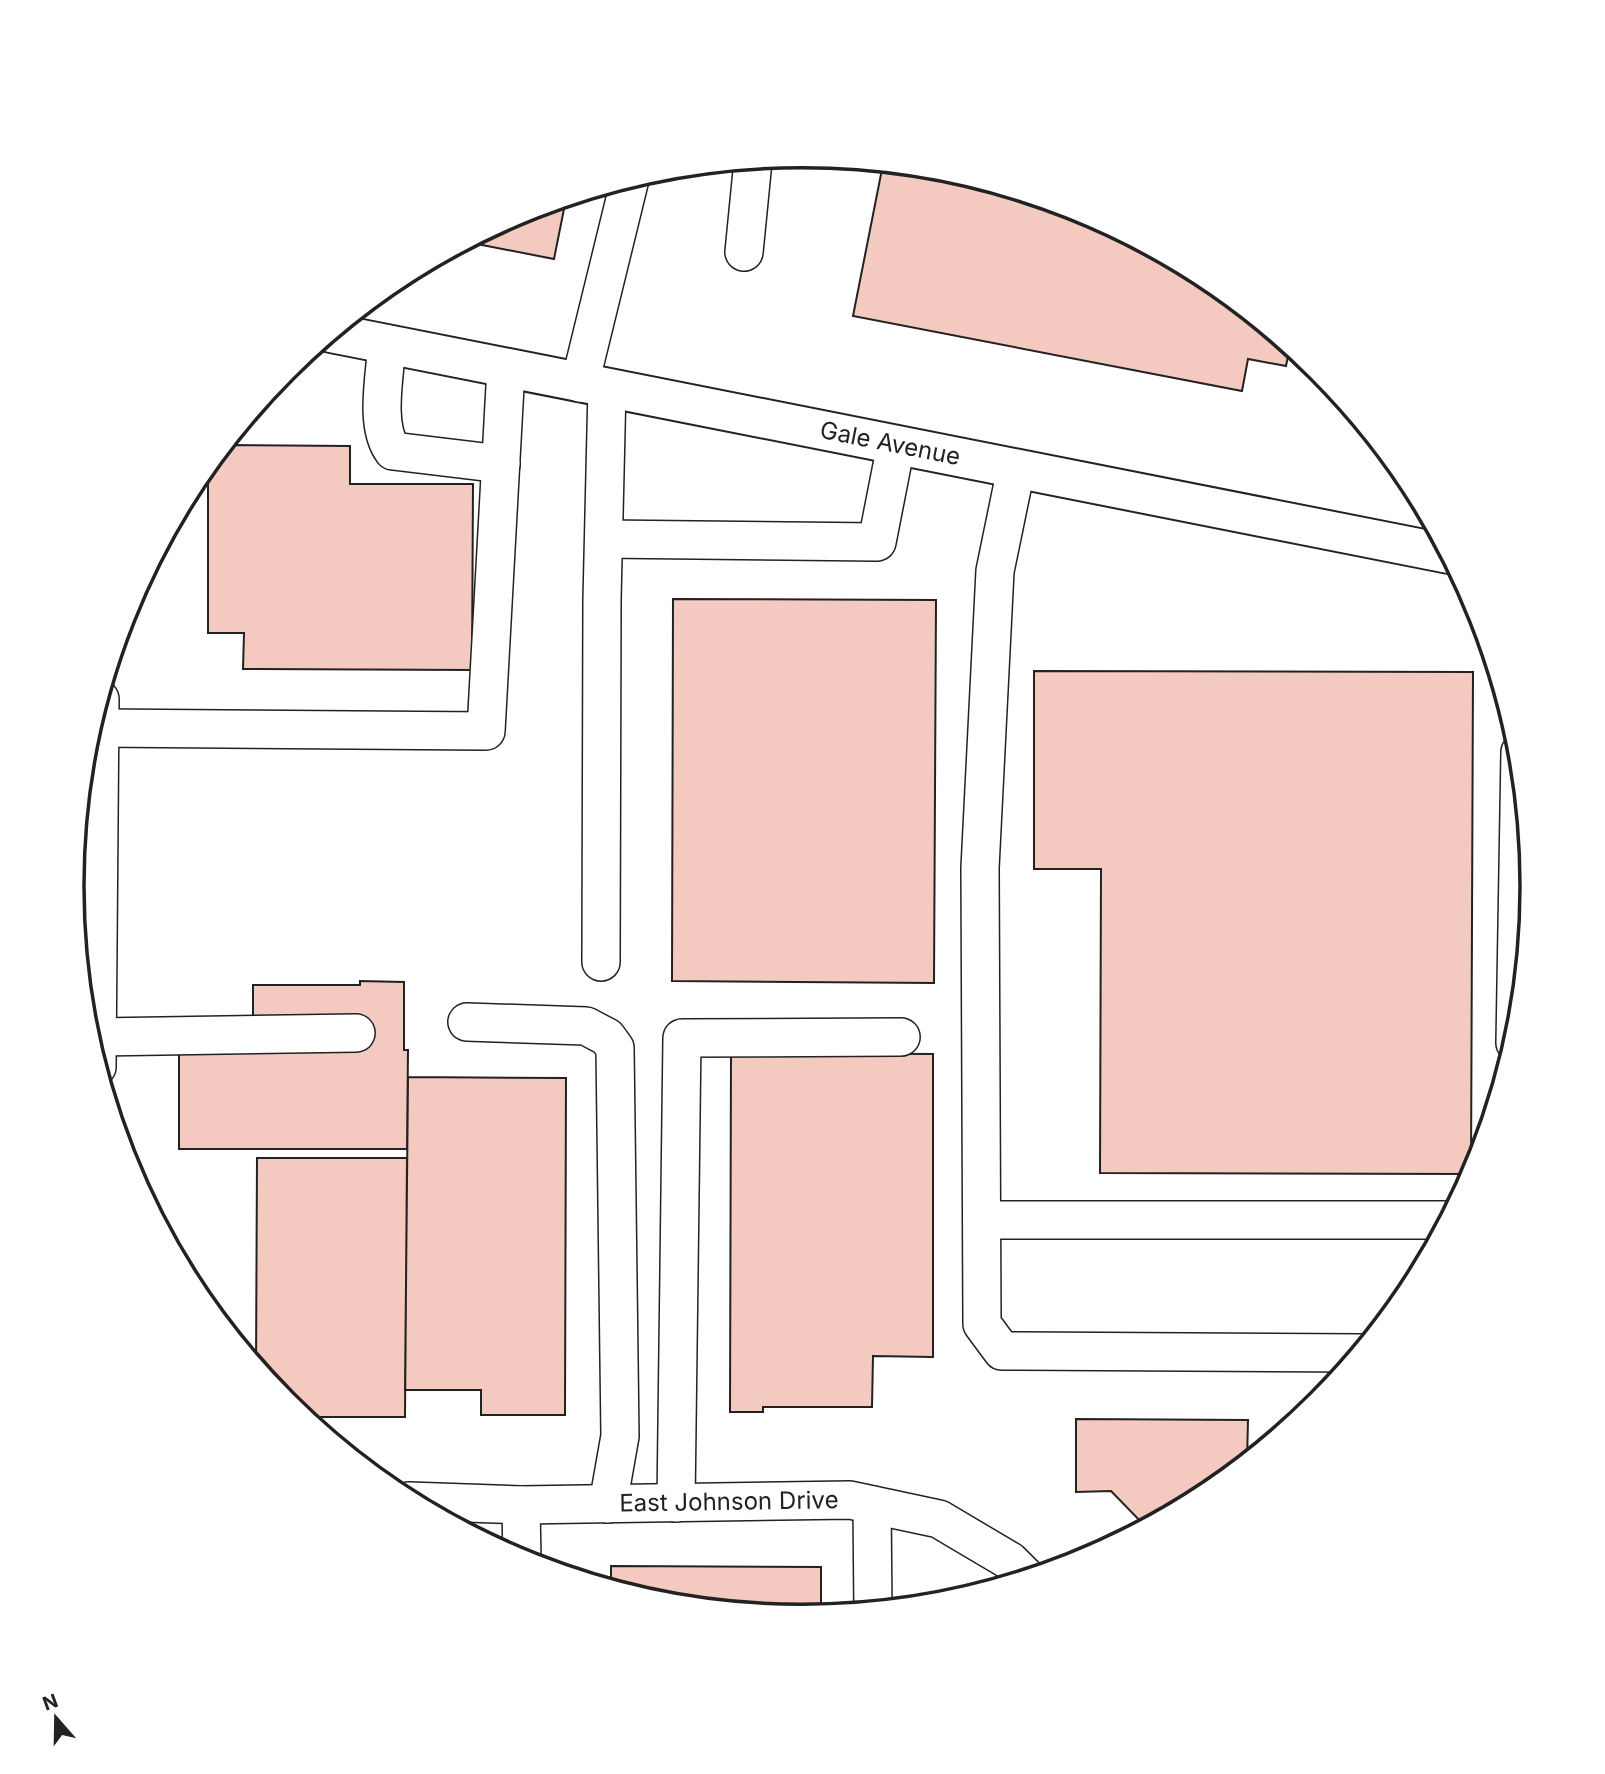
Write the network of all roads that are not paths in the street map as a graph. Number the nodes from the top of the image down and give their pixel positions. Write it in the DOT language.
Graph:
graph roads {
  1 [pos="752,170"];
  2 [pos="628,190"];
  3 [pos="744,252"];
  4 [pos="342,336"];
  5 [pos="387,344"];
  6 [pos="506,368"];
  7 [pos="594,386"];
  8 [pos="896,445"];
  9 [pos="501,464"];
  10 [pos="1016,469"];
  11 [pos="604,539"];
  12 [pos="1438,552"];
  13 [pos="105,713"];
  14 [pos="99,743"];
  15 [pos="1519,835"];
  16 [pos="601,962"];
  17 [pos="1516,966"];
  18 [pos="97,1022"];
  19 [pos="467,1022"];
  20 [pos="356,1033"];
  21 [pos="901,1037"];
  22 [pos="103,1052"];
  23 [pos="982,1220"];
  24 [pos="1439,1220"];
  25 [pos="1350,1353"];
  26 [pos="431,1502"];
  27 [pos="676,1503"];
  28 [pos="608,1504"];
  29 [pos="521,1505"];
  30 [pos="872,1505"];
  31 [pos="522,1548"];
  32 [pos="1010,1574"];
  33 [pos="873,1601"];
  1 -- 3 [label="street"];
  2 -- 7 [label="street"];
  4 -- 5 [label="main road, Gale Avenue"];
  5 -- 6 [label="main road, Gale Avenue"];
  5 -- 9 [label="street"];
  6 -- 7 [label="main road, Gale Avenue"];
  6 -- 9 [label="street"];
  7 -- 8 [label="main road, Gale Avenue"];
  7 -- 11 [label="street"];
  8 -- 10 [label="main road, Gale Avenue"];
  8 -- 11 [label="street"];
  9 -- 13 [label="street"];
  10 -- 12 [label="main road, Gale Avenue"];
  10 -- 23 [label="street"];
  11 -- 16 [label="street"];
  14 -- 18 [label="street"];
  15 -- 17 [label="street"];
  19 -- 28 [label="street"];
  20 -- 22 [label="street"];
  21 -- 27 [label="street"];
  23 -- 24 [label="street"];
  23 -- 25 [label="street"];
  26 -- 29 [label="street, East Johnson Drive"];
  27 -- 28 [label="street, East Johnson Drive"];
  27 -- 30 [label="street, East Johnson Drive"];
  28 -- 29 [label="street, East Johnson Drive"];
  29 -- 31 [label="street"];
  30 -- 32 [label="street, East Johnson Drive"];
  30 -- 33 [label="street"];
}
